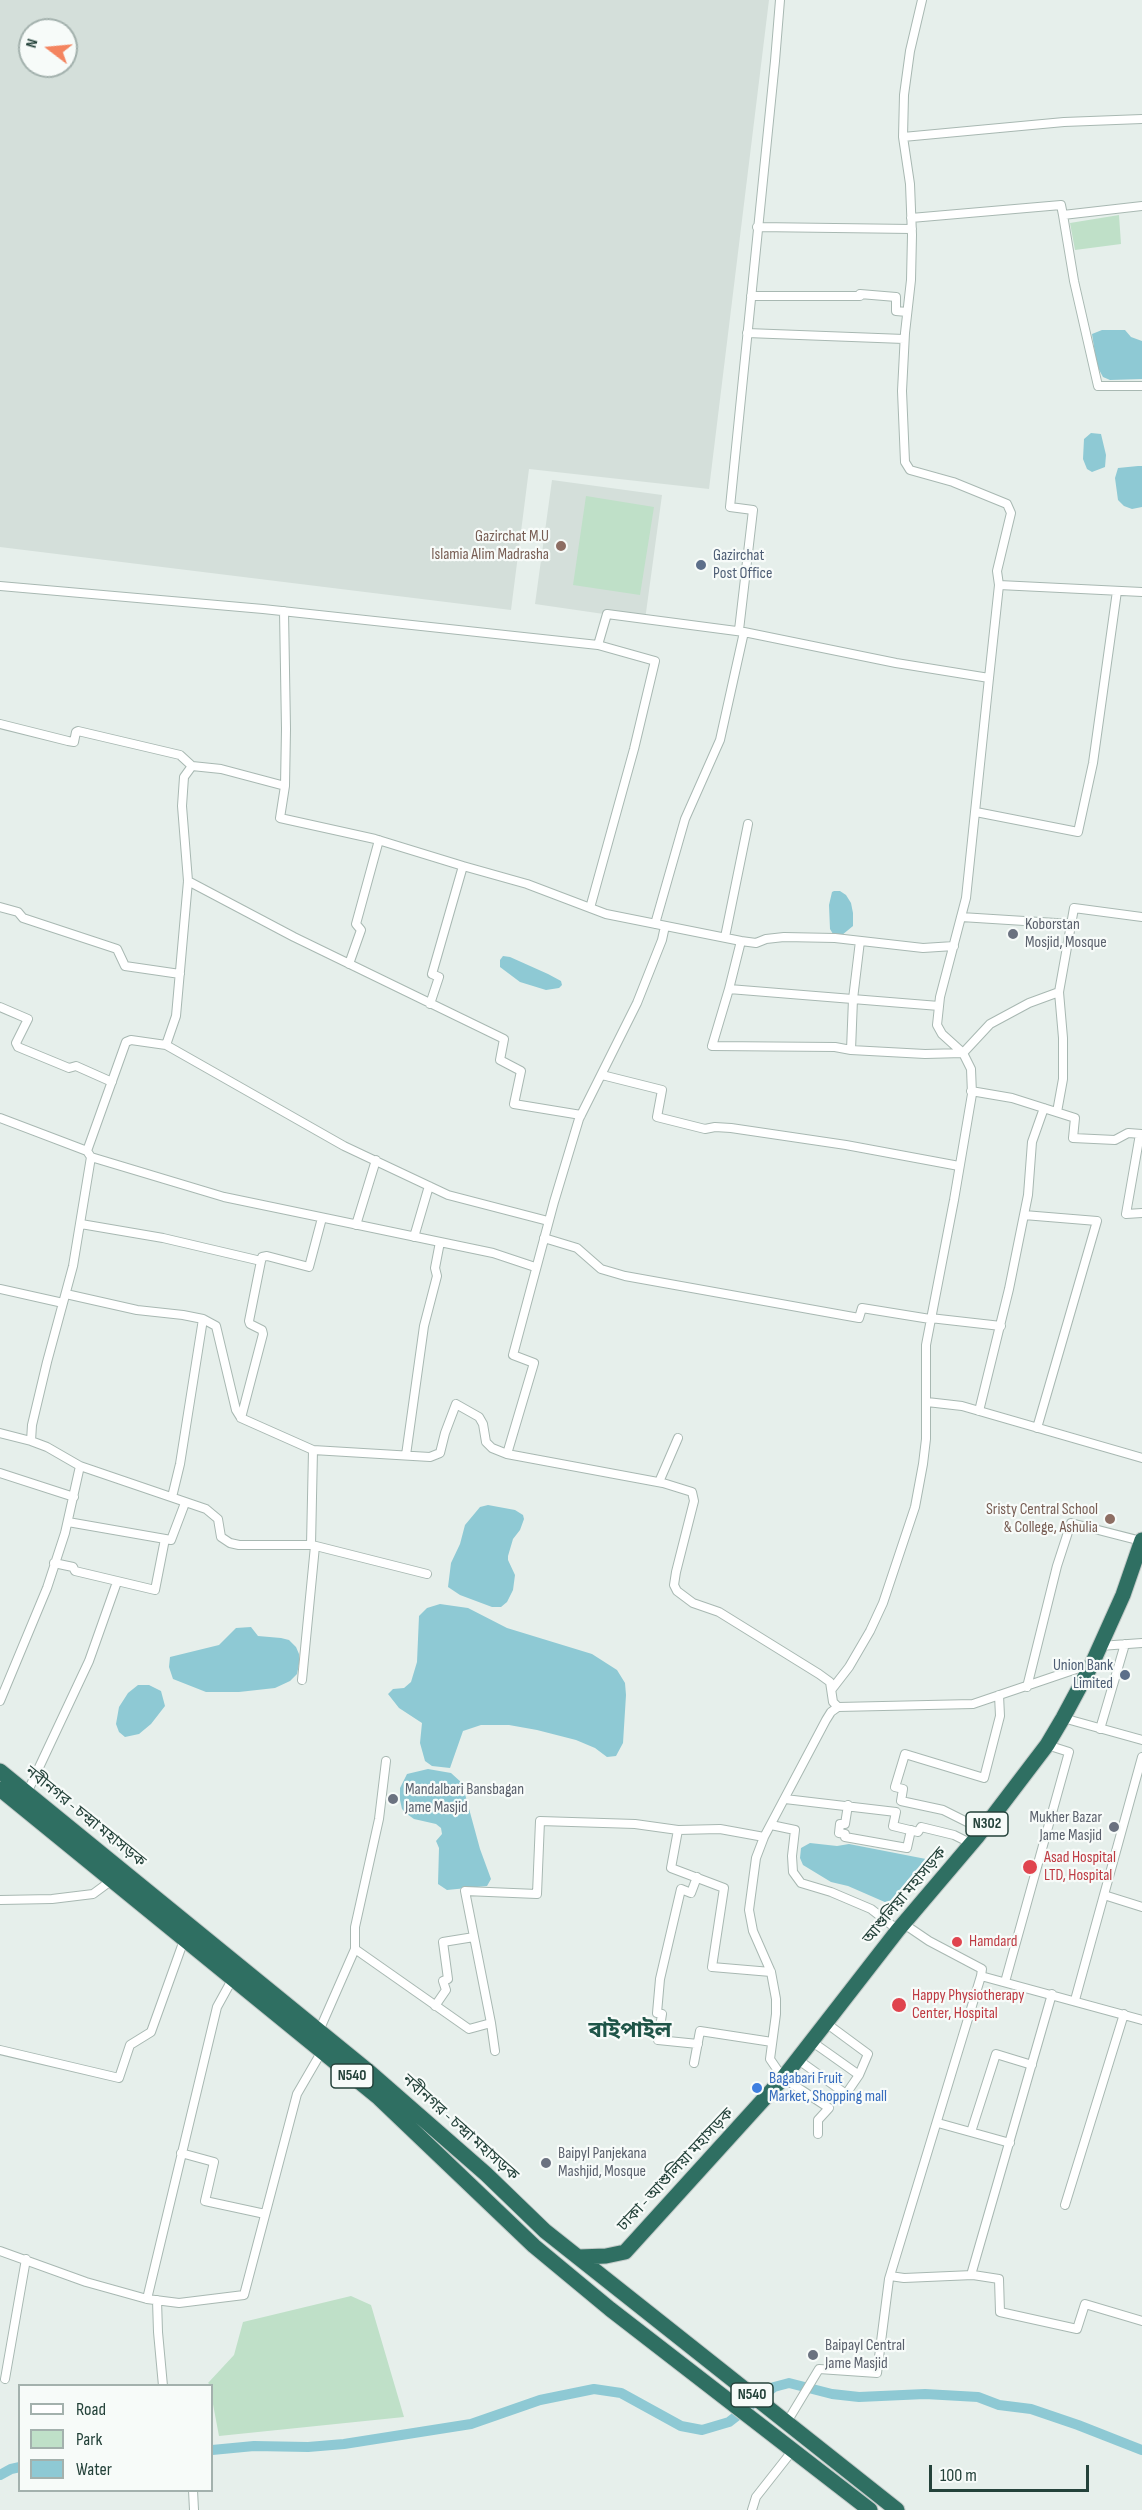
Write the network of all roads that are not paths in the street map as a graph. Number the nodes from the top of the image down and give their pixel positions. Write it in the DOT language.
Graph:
graph roads {
  1 [pos="780,0"];
  2 [pos="921,0"];
  3 [pos="1142,119"];
  4 [pos="903,137"];
  5 [pos="1142,206"];
  6 [pos="1063,215"];
  7 [pos="911,218"];
  8 [pos="757,227"];
  9 [pos="912,229"];
  10 [pos="751,296"];
  11 [pos="907,312"];
  12 [pos="747,333"];
  13 [pos="904,339"];
  14 [pos="1142,386"];
  15 [pos="999,585"];
  16 [pos="0,586"];
  17 [pos="1118,591"];
  18 [pos="1142,592"];
  19 [pos="284,611"];
  20 [pos="741,631"];
  21 [pos="598,645"];
  22 [pos="989,678"];
  23 [pos="0,724"];
  24 [pos="192,766"];
  25 [pos="285,786"];
  26 [pos="976,812"];
  27 [pos="748,824"];
  28 [pos="379,840"];
  29 [pos="464,866"];
  30 [pos="188,881"];
  31 [pos="0,907"];
  32 [pos="590,908"];
  33 [pos="961,917"];
  34 [pos="1142,917"];
  35 [pos="655,924"];
  36 [pos="1072,924"];
  37 [pos="665,926"];
  38 [pos="725,937"];
  39 [pos="741,941"];
  40 [pos="860,941"];
  41 [pos="954,946"];
  42 [pos="349,964"];
  43 [pos="180,974"];
  44 [pos="729,989"];
  45 [pos="1059,992"];
  46 [pos="853,999"];
  47 [pos="430,1004"];
  48 [pos="939,1006"];
  49 [pos="0,1007"];
  50 [pos="166,1045"];
  51 [pos="851,1050"];
  52 [pos="963,1053"];
  53 [pos="602,1075"];
  54 [pos="112,1082"];
  55 [pos="971,1091"];
  56 [pos="1044,1108"];
  57 [pos="1057,1112"];
  58 [pos="581,1115"];
  59 [pos="0,1118"];
  60 [pos="1141,1134"];
  61 [pos="89,1154"];
  62 [pos="376,1161"];
  63 [pos="959,1166"];
  64 [pos="429,1186"];
  65 [pos="1142,1213"];
  66 [pos="1024,1215"];
  67 [pos="322,1218"];
  68 [pos="548,1221"];
  69 [pos="81,1224"];
  70 [pos="356,1225"];
  71 [pos="414,1237"];
  72 [pos="543,1238"];
  73 [pos="440,1242"];
  74 [pos="261,1261"];
  75 [pos="535,1267"];
  76 [pos="0,1289"];
  77 [pos="64,1298"];
  78 [pos="930,1318"];
  79 [pos="203,1319"];
  80 [pos="1001,1326"];
  81 [pos="927,1402"];
  82 [pos="979,1411"];
  83 [pos="241,1418"];
  84 [pos="1037,1428"];
  85 [pos="0,1432"];
  86 [pos="678,1438"];
  87 [pos="31,1441"];
  88 [pos="313,1450"];
  89 [pos="507,1454"];
  90 [pos="406,1455"];
  91 [pos="1142,1458"];
  92 [pos="80,1466"];
  93 [pos="0,1473"];
  94 [pos="660,1482"];
  95 [pos="74,1497"];
  96 [pos="172,1497"];
  97 [pos="186,1503"];
  98 [pos="68,1522"];
  99 [pos="165,1539"];
  100 [pos="1142,1541"];
  101 [pos="313,1546"];
  102 [pos="54,1563"];
  103 [pos="427,1574"];
  104 [pos="117,1582"];
  105 [pos="1142,1643"];
  106 [pos="1125,1644"];
  107 [pos="1100,1646"];
  108 [pos="1092,1664"];
  109 [pos="302,1680"];
  110 [pos="1027,1687"];
  111 [pos="832,1689"];
  112 [pos="999,1695"];
  113 [pos="0,1701"];
  114 [pos="838,1707"];
  115 [pos="1063,1719"];
  116 [pos="1100,1729"];
  117 [pos="1142,1740"];
  118 [pos="1047,1745"];
  119 [pos="1142,1757"];
  120 [pos="386,1761"];
  121 [pos="0,1771"];
  122 [pos="0,1789"];
  123 [pos="27,1793"];
  124 [pos="785,1798"];
  125 [pos="848,1805"];
  126 [pos="771,1825"];
  127 [pos="678,1830"];
  128 [pos="910,1830"];
  129 [pos="983,1830"];
  130 [pos="764,1837"];
  131 [pos="972,1844"];
  132 [pos="697,1878"];
  133 [pos="112,1880"];
  134 [pos="1104,1895"];
  135 [pos="0,1900"];
  136 [pos="1142,1907"];
  137 [pos="901,1927"];
  138 [pos="474,1937"];
  139 [pos="184,1940"];
  140 [pos="355,1949"];
  141 [pos="771,1972"];
  142 [pos="981,1976"];
  143 [pos="233,1977"];
  144 [pos="1005,1982"];
  145 [pos="1053,1994"];
  146 [pos="1075,2000"];
  147 [pos="435,2006"];
  148 [pos="1124,2014"];
  149 [pos="1141,2017"];
  150 [pos="492,2023"];
  151 [pos="825,2023"];
  152 [pos="320,2031"];
  153 [pos="812,2041"];
  154 [pos="771,2042"];
  155 [pos="698,2044"];
  156 [pos="0,2050"];
  157 [pos="322,2051"];
  158 [pos="495,2051"];
  159 [pos="798,2060"];
  160 [pos="694,2063"];
  161 [pos="1032,2065"];
  162 [pos="859,2075"];
  163 [pos="783,2078"];
  164 [pos="938,2123"];
  165 [pos="971,2132"];
  166 [pos="818,2134"];
  167 [pos="1010,2143"];
  168 [pos="181,2153"];
  169 [pos="1065,2205"];
  170 [pos="265,2214"];
  171 [pos="0,2251"];
  172 [pos="579,2257"];
  173 [pos="26,2259"];
  174 [pos="971,2275"];
  175 [pos="890,2276"];
  176 [pos="147,2299"];
  177 [pos="157,2300"];
  178 [pos="1142,2320"];
  179 [pos="4,2379"];
  180 [pos="163,2384"];
  181 [pos="787,2422"];
  182 [pos="791,2448"];
  183 [pos="193,2492"];
  184 [pos="194,2510"];
  185 [pos="752,2510"];
  186 [pos="870,2510"];
  187 [pos="897,2510"];
  1 -- 8 [label="street"];
  2 -- 4 [label="street"];
  3 -- 4 [label="street"];
  4 -- 7 [label="street"];
  5 -- 6 [label="street"];
  6 -- 7 [label="street"];
  6 -- 14 [label="street"];
  7 -- 9 [label="street"];
  8 -- 9 [label="street"];
  8 -- 10 [label="street"];
  9 -- 11 [label="street"];
  10 -- 11 [label="street"];
  10 -- 12 [label="street"];
  11 -- 13 [label="street"];
  12 -- 13 [label="street"];
  12 -- 20 [label="street"];
  13 -- 15 [label="street"];
  15 -- 17 [label="street"];
  15 -- 22 [label="street"];
  16 -- 19 [label="street"];
  17 -- 18 [label="street"];
  17 -- 26 [label="street"];
  19 -- 21 [label="street"];
  19 -- 25 [label="street"];
  20 -- 21 [label="street"];
  20 -- 22 [label="street"];
  20 -- 35 [label="street"];
  21 -- 32 [label="street"];
  22 -- 26 [label="street"];
  23 -- 24 [label="street"];
  24 -- 25 [label="street"];
  24 -- 30 [label="street"];
  25 -- 28 [label="street"];
  26 -- 33 [label="street"];
  27 -- 38 [label="street"];
  28 -- 29 [label="street"];
  28 -- 42 [label="street"];
  29 -- 32 [label="street"];
  29 -- 47 [label="street"];
  30 -- 42 [label="street"];
  30 -- 43 [label="street"];
  31 -- 43 [label="street"];
  32 -- 35 [label="street"];
  33 -- 36 [label="street"];
  33 -- 41 [label="street"];
  34 -- 36 [label="street"];
  35 -- 37 [label="street"];
  36 -- 45 [label="street"];
  37 -- 38 [label="street"];
  37 -- 53 [label="street"];
  38 -- 39 [label="street"];
  39 -- 40 [label="street"];
  39 -- 44 [label="street"];
  40 -- 41 [label="street"];
  40 -- 46 [label="street"];
  41 -- 48 [label="street"];
  42 -- 47 [label="street"];
  43 -- 50 [label="street"];
  44 -- 46 [label="street"];
  44 -- 51 [label="street"];
  45 -- 52 [label="street"];
  45 -- 57 [label="street"];
  46 -- 48 [label="street"];
  46 -- 51 [label="street"];
  47 -- 58 [label="street"];
  48 -- 52 [label="street"];
  49 -- 54 [label="street"];
  50 -- 54 [label="street"];
  50 -- 62 [label="street"];
  51 -- 52 [label="street"];
  52 -- 55 [label="street"];
  53 -- 58 [label="street"];
  53 -- 63 [label="street"];
  54 -- 61 [label="street"];
  55 -- 56 [label="street"];
  55 -- 63 [label="street"];
  56 -- 57 [label="street"];
  56 -- 66 [label="street"];
  57 -- 60 [label="street"];
  58 -- 68 [label="street"];
  59 -- 61 [label="street"];
  60 -- 65 [label="street"];
  61 -- 67 [label="street"];
  61 -- 69 [label="street"];
  62 -- 64 [label="street"];
  62 -- 70 [label="street"];
  63 -- 78 [label="street"];
  64 -- 68 [label="street"];
  64 -- 71 [label="street"];
  66 -- 80 [label="street"];
  66 -- 84 [label="street"];
  67 -- 70 [label="street"];
  67 -- 74 [label="street"];
  68 -- 72 [label="street"];
  69 -- 74 [label="street"];
  69 -- 77 [label="street"];
  70 -- 71 [label="street"];
  71 -- 73 [label="street"];
  72 -- 75 [label="street"];
  72 -- 78 [label="street"];
  73 -- 75 [label="street"];
  73 -- 90 [label="street"];
  74 -- 83 [label="street"];
  75 -- 89 [label="street"];
  76 -- 77 [label="street"];
  77 -- 79 [label="street"];
  77 -- 87 [label="street"];
  78 -- 80 [label="street"];
  78 -- 81 [label="street"];
  79 -- 83 [label="street"];
  79 -- 96 [label="street"];
  80 -- 82 [label="street"];
  81 -- 82 [label="street"];
  81 -- 111 [label="street"];
  82 -- 84 [label="street"];
  83 -- 88 [label="street"];
  84 -- 91 [label="street"];
  85 -- 87 [label="street"];
  86 -- 94 [label="street"];
  87 -- 92 [label="street"];
  88 -- 90 [label="street"];
  88 -- 101 [label="street"];
  89 -- 90 [label="street"];
  89 -- 94 [label="street"];
  92 -- 95 [label="street"];
  92 -- 96 [label="street"];
  93 -- 95 [label="street"];
  94 -- 111 [label="street"];
  95 -- 98 [label="street"];
  96 -- 97 [label="street"];
  97 -- 99 [label="street"];
  97 -- 101 [label="street"];
  98 -- 99 [label="street"];
  98 -- 102 [label="street"];
  99 -- 104 [label="street"];
  100 -- 107 [label="highway, আশুলিয়া মহাসড়ক / N302"];
  100 -- 110 [label="street"];
  101 -- 103 [label="street"];
  101 -- 109 [label="street"];
  102 -- 104 [label="street"];
  102 -- 113 [label="street"];
  104 -- 123 [label="street"];
  105 -- 106 [label="street"];
  106 -- 107 [label="street"];
  106 -- 116 [label="street"];
  107 -- 108 [label="highway, আশুলিয়া মহাসড়ক / N302"];
  108 -- 110 [label="street"];
  108 -- 115 [label="highway, আশুলিয়া মহাসড়ক / N302"];
  110 -- 112 [label="street"];
  111 -- 114 [label="street"];
  112 -- 114 [label="street"];
  112 -- 129 [label="street"];
  114 -- 124 [label="street"];
  115 -- 116 [label="street"];
  115 -- 118 [label="highway, আশুলিয়া মহাসড়ক / N302"];
  116 -- 117 [label="street"];
  118 -- 129 [label="highway, আশুলিয়া মহাসড়ক / N302"];
  118 -- 144 [label="street"];
  119 -- 134 [label="street"];
  120 -- 140 [label="street"];
  121 -- 123 [label="highway, নবীনগর - চন্দ্রা মহাসড়ক / N540"];
  122 -- 133 [label="highway, নবীনগর - চন্দ্রা মহাসড়ক / N540"];
  123 -- 152 [label="highway, নবীনগর - চন্দ্রা মহাসড়ক / N540"];
  124 -- 125 [label="street"];
  124 -- 126 [label="street"];
  125 -- 128 [label="street"];
  125 -- 128 [label="street"];
  126 -- 130 [label="street"];
  126 -- 137 [label="street"];
  127 -- 130 [label="street"];
  127 -- 132 [label="street"];
  127 -- 138 [label="street"];
  128 -- 131 [label="street"];
  129 -- 131 [label="highway, আশুলিয়া মহাসড়ক / N302"];
  130 -- 141 [label="street"];
  131 -- 137 [label="highway, আশুলিয়া মহাসড়ক / N302"];
  132 -- 141 [label="street"];
  132 -- 155 [label="street"];
  133 -- 135 [label="street"];
  133 -- 139 [label="highway, নবীনগর - চন্দ্রা মহাসড়ক / N540"];
  134 -- 136 [label="street"];
  134 -- 146 [label="street"];
  137 -- 142 [label="street"];
  137 -- 151 [label="highway, আশুলিয়া মহাসড়ক / N302"];
  138 -- 147 [label="street"];
  138 -- 150 [label="street"];
  139 -- 143 [label="highway, নবীনগর - চন্দ্রা মহাসড়ক / N540"];
  139 -- 156 [label="street"];
  140 -- 147 [label="street"];
  140 -- 152 [label="street"];
  141 -- 154 [label="street"];
  142 -- 144 [label="street"];
  142 -- 164 [label="street"];
  143 -- 157 [label="highway, নবীনগর - চন্দ্রা মহাসড়ক / N540"];
  143 -- 168 [label="street"];
  144 -- 145 [label="street"];
  145 -- 146 [label="street"];
  145 -- 161 [label="street"];
  146 -- 148 [label="street"];
  147 -- 150 [label="street"];
  148 -- 149 [label="street"];
  148 -- 169 [label="street"];
  150 -- 158 [label="street"];
  151 -- 153 [label="highway, আশুলিয়া মহাসড়ক / N302"];
  151 -- 162 [label="street"];
  152 -- 172 [label="highway, নবীনগর - চন্দ্রা মহাসড়ক / N540"];
  153 -- 159 [label="highway, আশুলিয়া মহাসড়ক / N302"];
  153 -- 162 [label="street"];
  154 -- 155 [label="street"];
  154 -- 163 [label="street"];
  155 -- 160 [label="street"];
  157 -- 170 [label="street"];
  157 -- 182 [label="highway, নবীনগর - চন্দ্রা মহাসড়ক / N540"];
  159 -- 162 [label="street"];
  159 -- 163 [label="highway, আশুলিয়া মহাসড়ক / N302"];
  161 -- 165 [label="street"];
  161 -- 167 [label="street"];
  163 -- 166 [label="street"];
  163 -- 172 [label="highway, ঢাকা - আশুলিয়া মহাসড়ক / N302"];
  164 -- 165 [label="street"];
  164 -- 175 [label="street"];
  165 -- 167 [label="street"];
  167 -- 174 [label="street"];
  168 -- 170 [label="street"];
  168 -- 176 [label="street"];
  170 -- 177 [label="street"];
  171 -- 173 [label="street"];
  172 -- 181 [label="highway, নবীনগর - চন্দ্রা মহাসড়ক / N540"];
  173 -- 176 [label="street"];
  173 -- 179 [label="street"];
  174 -- 175 [label="street"];
  174 -- 178 [label="street"];
  175 -- 181 [label="street"];
  176 -- 177 [label="street"];
  177 -- 180 [label="street"];
  181 -- 187 [label="highway, নবীনগর - চন্দ্রা মহাসড়ক / N540"];
  182 -- 185 [label="street"];
  182 -- 186 [label="highway, নবীনগর - চন্দ্রা মহাসড়ক / N540"];
  183 -- 184 [label="street"];
}
